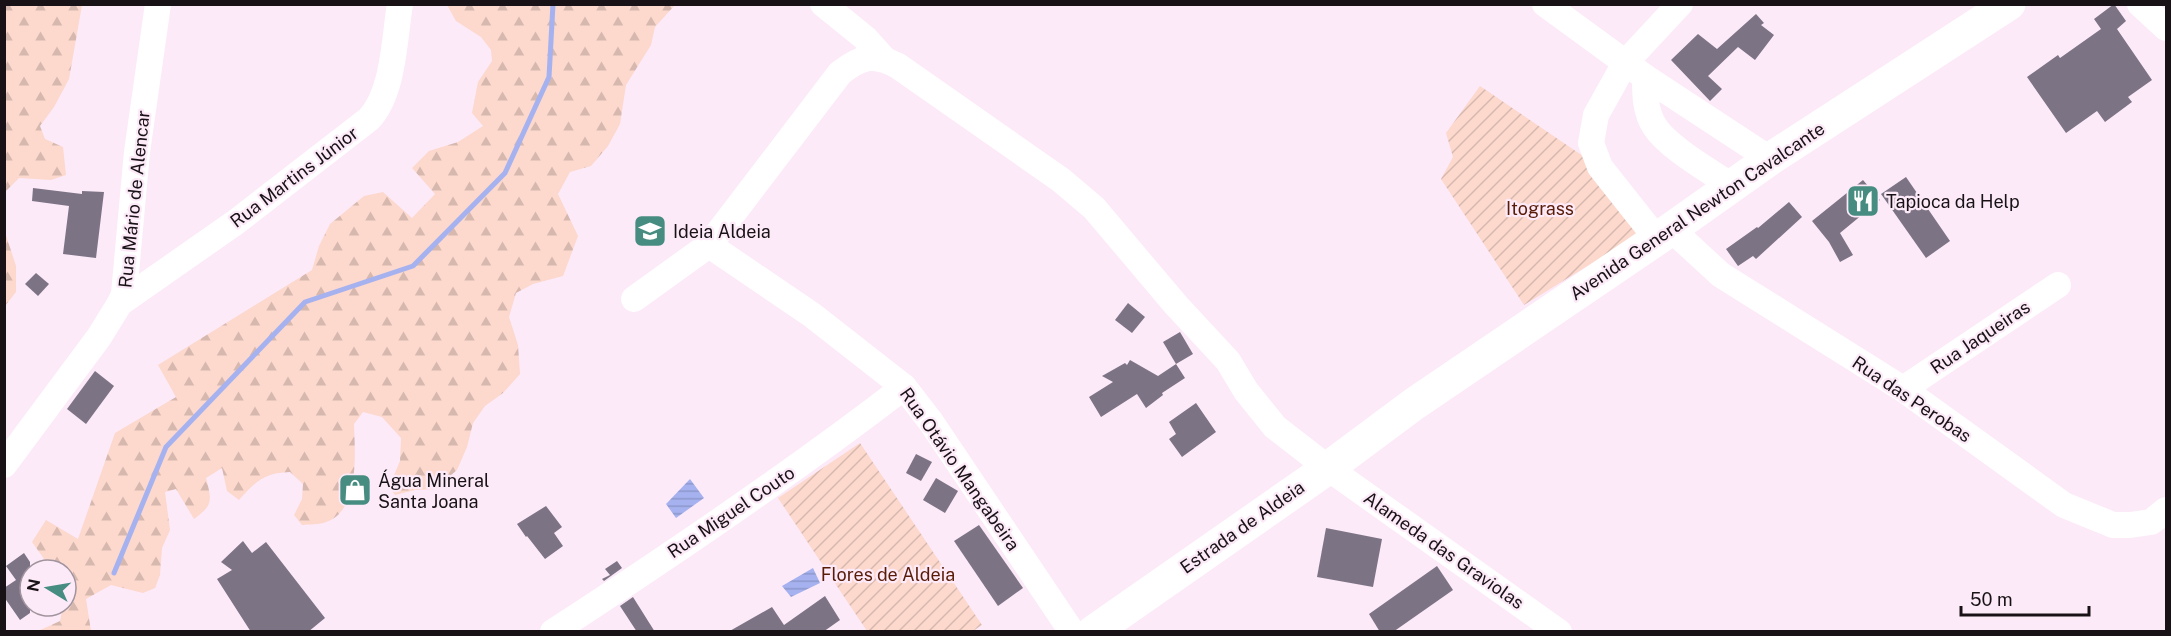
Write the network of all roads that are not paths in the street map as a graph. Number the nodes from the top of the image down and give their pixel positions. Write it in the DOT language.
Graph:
graph roads {
  1 [pos="158,4"];
  2 [pos="400,4"];
  3 [pos="823,4"];
  4 [pos="1545,4"];
  5 [pos="1680,4"];
  6 [pos="2008,4"];
  7 [pos="2140,4"];
  8 [pos="2166,28"];
  9 [pos="884,58"];
  10 [pos="1635,70"];
  11 [pos="1770,159"];
  12 [pos="1732,186"];
  13 [pos="1664,234"];
  14 [pos="709,245"];
  15 [pos="2058,285"];
  16 [pos="633,299"];
  17 [pos="120,303"];
  18 [pos="904,387"];
  19 [pos="1903,389"];
  20 [pos="1389,422"];
  21 [pos="4,465"];
  22 [pos="1328,468"];
  23 [pos="2166,510"];
  24 [pos="553,632"];
  25 [pos="1072,632"];
  26 [pos="1094,632"];
  27 [pos="1559,632"];
  1 -- 17 [label="street, Rua Mário de Alencar"];
  2 -- 17 [label="street, Rua Martins Júnior"];
  3 -- 9 [label="street, Alameda das Graviolas"];
  4 -- 10 [label="street"];
  5 -- 10 [label="street, Rua das Perobas"];
  6 -- 11 [label="main road, Avenida General Newton Cavalcante"];
  7 -- 8 [label="street"];
  9 -- 14 [label="street"];
  9 -- 22 [label="street, Alameda das Graviolas"];
  10 -- 11 [label="street"];
  10 -- 12 [label="street"];
  10 -- 13 [label="street, Rua das Perobas"];
  11 -- 12 [label="main road, Avenida General Newton Cavalcante"];
  12 -- 13 [label="main road, Avenida General Newton Cavalcante"];
  13 -- 19 [label="street, Rua das Perobas"];
  13 -- 20 [label="main road, Avenida General Newton Cavalcante"];
  14 -- 16 [label="street"];
  14 -- 18 [label="street, Rua Otávio Mangabeira"];
  15 -- 19 [label="street, Rua Jaqueiras"];
  17 -- 21 [label="street, Rua Mário de Alencar"];
  18 -- 24 [label="street, Rua Miguel Couto"];
  18 -- 25 [label="street, Rua Otávio Mangabeira"];
  19 -- 23 [label="street, Rua das Perobas"];
  20 -- 22 [label="main road, Estrada de Aldeia"];
  22 -- 26 [label="main road, Estrada de Aldeia"];
  22 -- 27 [label="street, Alameda das Graviolas"];
}
